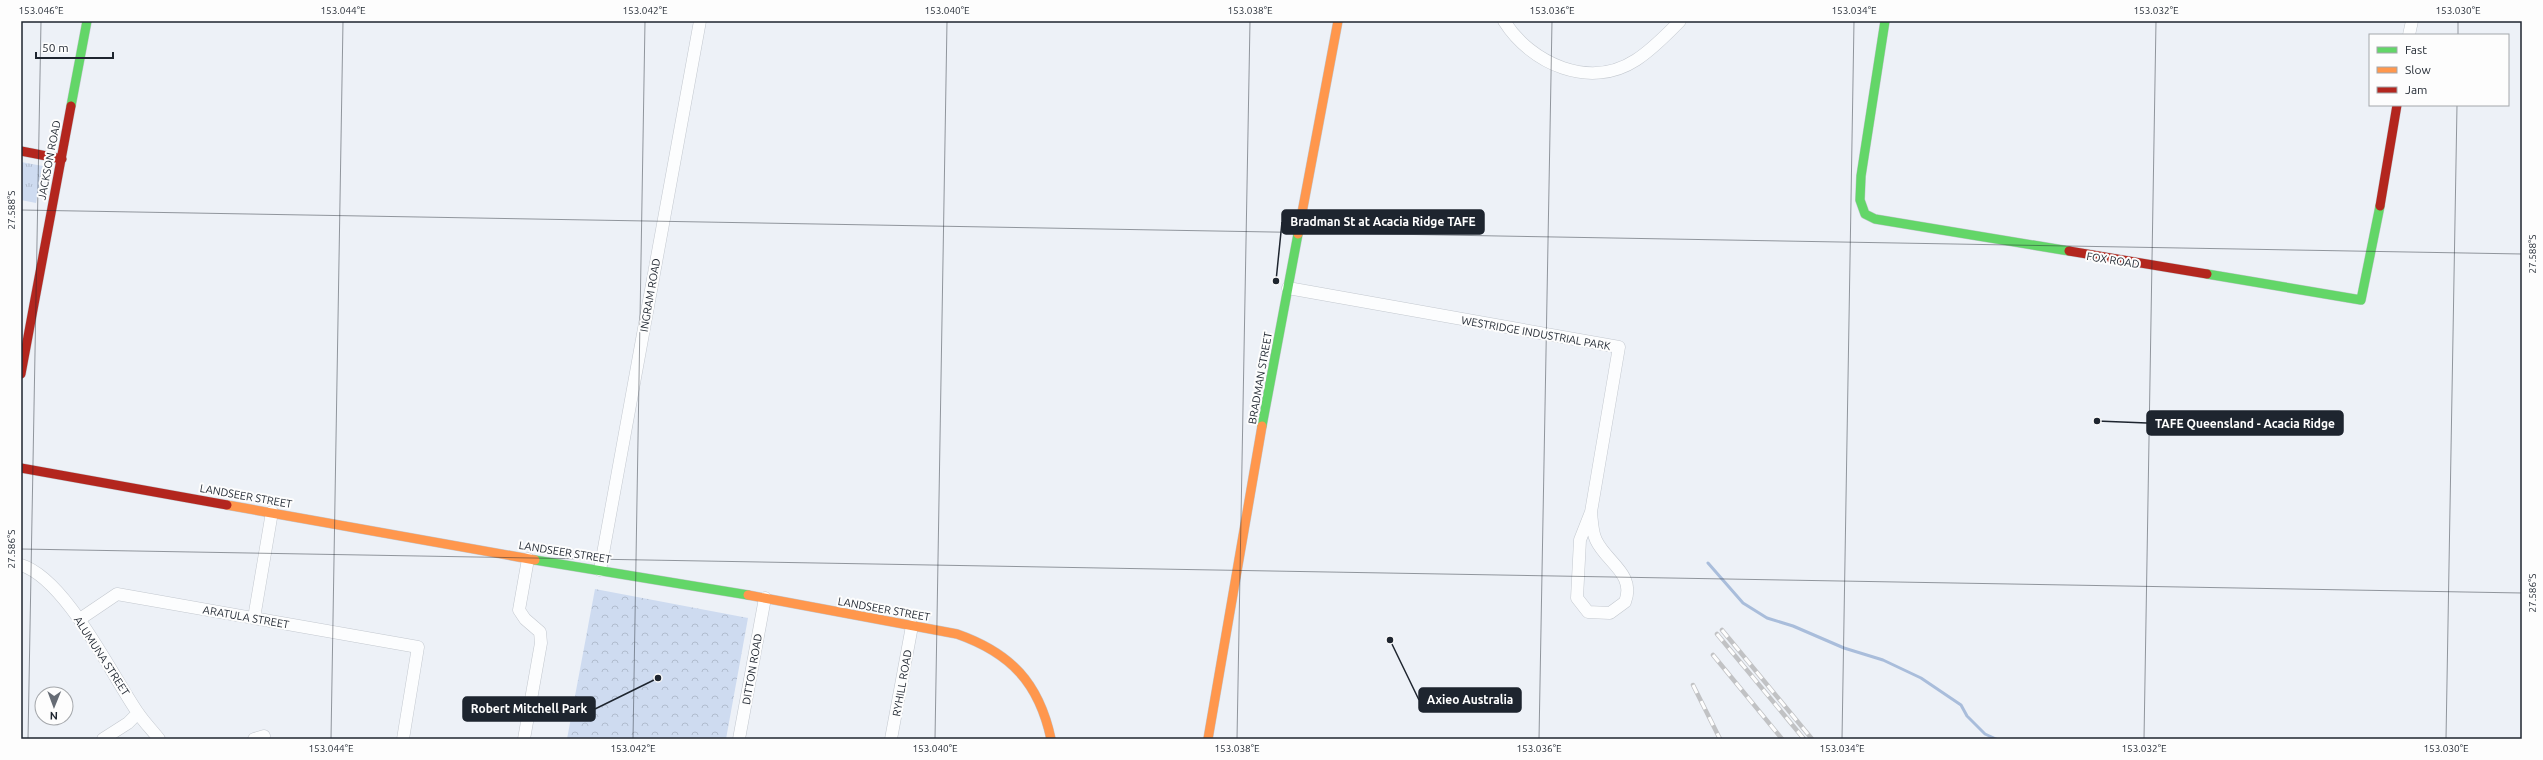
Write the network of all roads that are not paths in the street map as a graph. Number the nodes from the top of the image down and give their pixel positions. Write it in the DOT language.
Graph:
graph roads {
  1 [pos="87,21"];
  2 [pos="700,21"];
  3 [pos="1338,21"];
  4 [pos="1504,21"];
  5 [pos="1680,21"];
  6 [pos="1886,21"];
  7 [pos="2412,21"];
  8 [pos="2409,34"];
  9 [pos="2397,106"];
  10 [pos="21,151"];
  11 [pos="62,159"];
  12 [pos="1288,288"];
  13 [pos="21,374"];
  14 [pos="21,468"];
  15 [pos="272,512"];
  16 [pos="1591,512"];
  17 [pos="528,558"];
  18 [pos="21,565"];
  19 [pos="600,570"];
  20 [pos="765,598"];
  21 [pos="254,618"];
  22 [pos="80,619"];
  23 [pos="912,626"];
  24 [pos="138,713"];
  25 [pos="103,739"];
  26 [pos="159,739"];
  27 [pos="403,739"];
  28 [pos="524,739"];
  29 [pos="739,739"];
  30 [pos="891,739"];
  31 [pos="1051,739"];
  32 [pos="1208,739"];
  1 -- 11 [label="street, JACKSON ROAD"];
  2 -- 19 [label="street, INGRAM ROAD"];
  3 -- 12 [label="street, BRADMAN STREET"];
  4 -- 5 [label="street"];
  6 -- 9 [label="street, FOX ROAD"];
  7 -- 8 [label="street"];
  10 -- 11 [label="street"];
  11 -- 13 [label="street, JACKSON ROAD"];
  12 -- 16 [label="street, WESTRIDGE INDUSTRIAL PARK"];
  12 -- 32 [label="street, BRADMAN STREET"];
  14 -- 15 [label="street, LANDSEER STREET"];
  15 -- 17 [label="street, LANDSEER STREET"];
  15 -- 21 [label="street"];
  16 -- 16 [label="street, WESTRIDGE INDUSTRIAL PARK"];
  17 -- 19 [label="street, LANDSEER STREET"];
  17 -- 28 [label="street"];
  18 -- 22 [label="street, ALUMUNA STREET"];
  19 -- 20 [label="street, LANDSEER STREET"];
  20 -- 23 [label="street, LANDSEER STREET"];
  20 -- 29 [label="street, DITTON ROAD"];
  21 -- 22 [label="street, ARATULA STREET"];
  21 -- 27 [label="street, ARATULA STREET"];
  22 -- 24 [label="street, ALUMUNA STREET"];
  23 -- 30 [label="street, RYHILL ROAD"];
  23 -- 31 [label="street, LANDSEER STREET"];
  24 -- 25 [label="street"];
  24 -- 26 [label="street, ALUMUNA STREET"];
}
